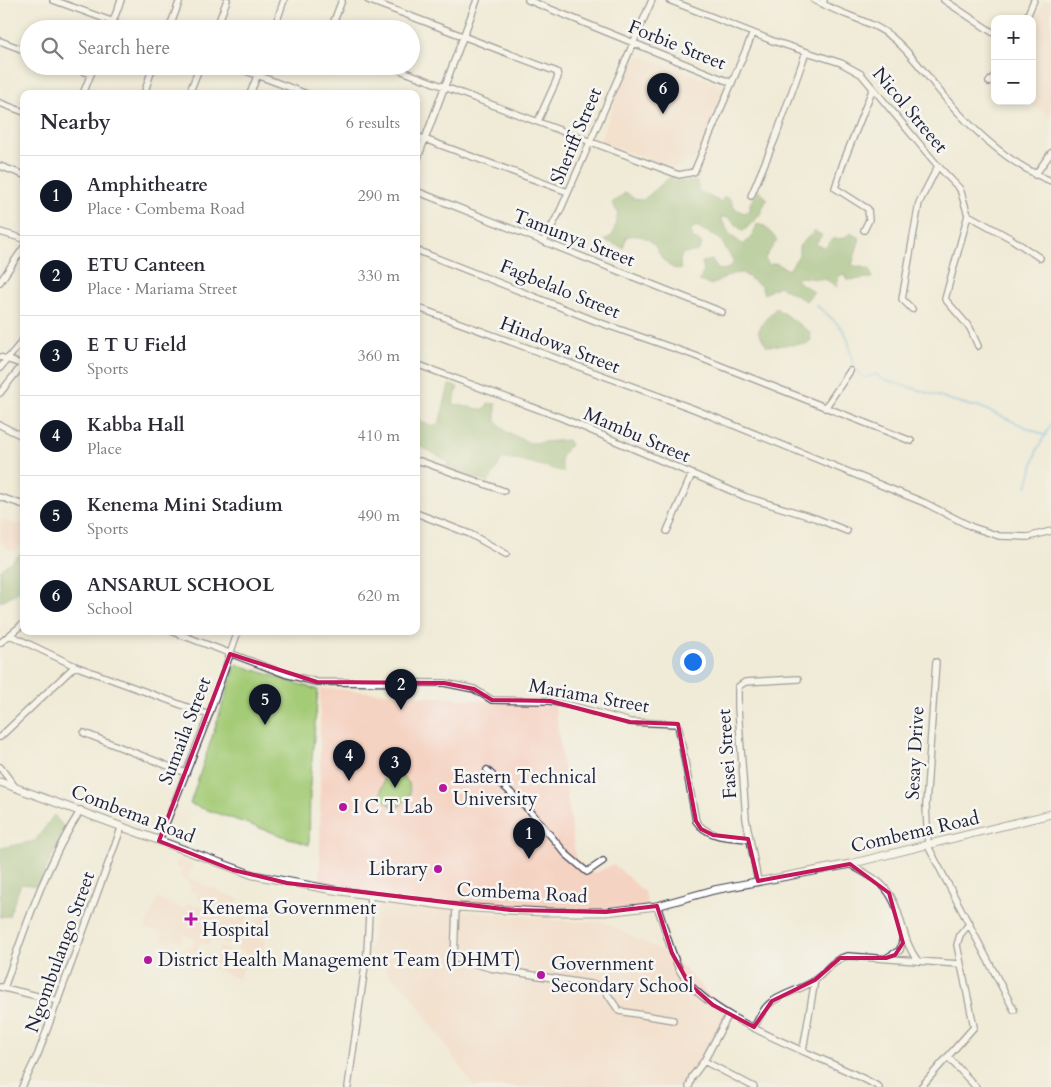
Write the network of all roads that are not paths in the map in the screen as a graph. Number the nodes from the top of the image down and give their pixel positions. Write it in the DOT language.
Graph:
graph roads {
  1 [pos="53,0"];
  2 [pos="121,0"];
  3 [pos="180,0"];
  4 [pos="227,0"];
  5 [pos="284,0"];
  6 [pos="342,0"];
  7 [pos="368,0"];
  8 [pos="477,0"];
  9 [pos="528,0"];
  10 [pos="652,0"];
  11 [pos="669,0"];
  12 [pos="814,0"];
  13 [pos="944,0"];
  14 [pos="1034,0"];
  15 [pos="824,2"];
  16 [pos="1028,15"];
  17 [pos="108,20"];
  18 [pos="114,20"];
  19 [pos="172,20"];
  20 [pos="219,20"];
  21 [pos="277,20"];
  22 [pos="334,20"];
  23 [pos="419,20"];
  24 [pos="420,20"];
  25 [pos="991,31"];
  26 [pos="753,33"];
  27 [pos="463,37"];
  28 [pos="0,41"];
  29 [pos="632,42"];
  30 [pos="20,49"];
  31 [pos="806,52"];
  32 [pos="91,75"];
  33 [pos="151,75"];
  34 [pos="196,75"];
  35 [pos="413,75"];
  36 [pos="258,76"];
  37 [pos="991,80"];
  38 [pos="989,82"];
  39 [pos="732,83"];
  40 [pos="446,87"];
  41 [pos="873,88"];
  42 [pos="85,90"];
  43 [pos="145,90"];
  44 [pos="191,90"];
  45 [pos="252,90"];
  46 [pos="296,90"];
  47 [pos="0,103"];
  48 [pos="20,110"];
  49 [pos="538,121"];
  50 [pos="420,137"];
  51 [pos="425,139"];
  52 [pos="589,143"];
  53 [pos="420,152"];
  54 [pos="1051,153"];
  55 [pos="0,166"];
  56 [pos="938,166"];
  57 [pos="20,174"];
  58 [pos="1035,175"];
  59 [pos="1051,181"];
  60 [pos="568,192"];
  61 [pos="420,193"];
  62 [pos="751,196"];
  63 [pos="968,215"];
  64 [pos="864,230"];
  65 [pos="0,232"];
  66 [pos="20,238"];
  67 [pos="544,241"];
  68 [pos="420,252"];
  69 [pos="20,253"];
  70 [pos="1040,258"];
  71 [pos="0,282"];
  72 [pos="420,308"];
  73 [pos="912,309"];
  74 [pos="722,312"];
  75 [pos="20,344"];
  76 [pos="978,346"];
  77 [pos="0,357"];
  78 [pos="8,359"];
  79 [pos="20,363"];
  80 [pos="420,365"];
  81 [pos="0,368"];
  82 [pos="20,368"];
  83 [pos="850,371"];
  84 [pos="0,393"];
  85 [pos="825,408"];
  86 [pos="0,426"];
  87 [pos="20,435"];
  88 [pos="911,441"];
  89 [pos="420,461"];
  90 [pos="692,474"];
  91 [pos="504,491"];
  92 [pos="0,497"];
  93 [pos="20,504"];
  94 [pos="420,515"];
  95 [pos="667,531"];
  96 [pos="847,531"];
  97 [pos="1051,531"];
  98 [pos="506,554"];
  99 [pos="20,626"];
  100 [pos="10,635"];
  101 [pos="181,635"];
  102 [pos="237,635"];
  103 [pos="0,643"];
  104 [pos="230,654"];
  105 [pos="936,662"];
  106 [pos="75,666"];
  107 [pos="798,679"];
  108 [pos="209,715"];
  109 [pos="84,732"];
  110 [pos="0,737"];
  111 [pos="0,767"];
  112 [pos="487,770"];
  113 [pos="186,773"];
  114 [pos="0,782"];
  115 [pos="15,787"];
  116 [pos="80,810"];
  117 [pos="1051,814"];
  118 [pos="122,826"];
  119 [pos="748,839"];
  120 [pos="159,841"];
  121 [pos="928,846"];
  122 [pos="604,862"];
  123 [pos="850,864"];
  124 [pos="758,881"];
  125 [pos="370,895"];
  126 [pos="657,906"];
  127 [pos="456,907"];
  128 [pos="970,923"];
  129 [pos="903,936"];
  130 [pos="886,958"];
  131 [pos="918,961"];
  132 [pos="959,964"];
  133 [pos="815,980"];
  134 [pos="2,987"];
  135 [pos="58,1002"];
  136 [pos="1014,1010"];
  137 [pos="728,1016"];
  138 [pos="673,1020"];
  139 [pos="754,1027"];
  140 [pos="803,1050"];
  141 [pos="948,1057"];
  142 [pos="704,1062"];
  143 [pos="24,1087"];
  144 [pos="348,1087"];
  145 [pos="689,1087"];
  146 [pos="754,1087"];
  147 [pos="879,1087"];
  148 [pos="921,1087"];
  149 [pos="976,1087"];
  1 -- 17 [label="street"];
  2 -- 18 [label="street"];
  3 -- 19 [label="street"];
  4 -- 20 [label="street"];
  5 -- 21 [label="street"];
  6 -- 22 [label="street"];
  7 -- 23 [label="street"];
  8 -- 27 [label="street"];
  9 -- 29 [label="street, Forbie Street"];
  10 -- 29 [label="street, Sheriff Street"];
  11 -- 26 [label="street, Nicol Streeet"];
  12 -- 15 [label="street"];
  13 -- 25 [label="street"];
  14 -- 16 [label="street"];
  15 -- 58 [label="street"];
  24 -- 27 [label="street"];
  26 -- 31 [label="street, Nicol Streeet"];
  26 -- 39 [label="street"];
  27 -- 40 [label="street"];
  27 -- 49 [label="street"];
  28 -- 30 [label="street"];
  29 -- 39 [label="street, Forbie Street"];
  29 -- 52 [label="street, Sheriff Street"];
  31 -- 41 [label="street, Nicol Streeet"];
  31 -- 62 [label="street"];
  32 -- 42 [label="street"];
  33 -- 43 [label="street"];
  34 -- 44 [label="street"];
  35 -- 40 [label="street"];
  36 -- 45 [label="street"];
  36 -- 46 [label="street"];
  37 -- 38 [label="street"];
  39 -- 52 [label="street"];
  40 -- 49 [label="street"];
  40 -- 51 [label="street"];
  41 -- 56 [label="street, Nicol Streeet"];
  41 -- 64 [label="street"];
  47 -- 48 [label="street"];
  49 -- 52 [label="street"];
  50 -- 51 [label="street"];
  51 -- 53 [label="street"];
  51 -- 60 [label="street"];
  52 -- 60 [label="street, Sheriff Street"];
  54 -- 58 [label="street"];
  55 -- 57 [label="street"];
  56 -- 63 [label="street, Nicol Streeet"];
  56 -- 73 [label="street"];
  58 -- 59 [label="street"];
  60 -- 67 [label="street, Sheriff Street"];
  61 -- 67 [label="street, Tamunya Street"];
  63 -- 70 [label="street"];
  63 -- 76 [label="street"];
  65 -- 66 [label="street"];
  67 -- 74 [label="street, Tamunya Street"];
  68 -- 85 [label="street, Fagbelalo Street"];
  69 -- 71 [label="street"];
  72 -- 97 [label="street, Hindowa Street"];
  75 -- 78 [label="street"];
  77 -- 78 [label="street"];
  78 -- 79 [label="street"];
  78 -- 81 [label="street"];
  80 -- 90 [label="street, Mambu Street"];
  82 -- 84 [label="street"];
  83 -- 85 [label="street"];
  85 -- 88 [label="street, Fagbelalo Street"];
  86 -- 87 [label="street"];
  89 -- 91 [label="street"];
  90 -- 95 [label="street"];
  90 -- 96 [label="street, Mambu Street"];
  92 -- 93 [label="street"];
  94 -- 98 [label="street"];
  99 -- 100 [label="street"];
  100 -- 103 [label="street"];
  100 -- 106 [label="street"];
  101 -- 104 [label="street, Mariama Street"];
  102 -- 104 [label="street, Sumaila Street"];
  104 -- 108 [label="street, Sumaila Street"];
  104 -- 119 [label="street, Mariama Street"];
  105 -- 121 [label="street, Sesay Drive"];
  106 -- 108 [label="street"];
  106 -- 110 [label="street"];
  107 -- 119 [label="street, Fasei Street"];
  108 -- 113 [label="street, Sumaila Street"];
  109 -- 113 [label="street"];
  111 -- 115 [label="street"];
  112 -- 122 [label="street"];
  113 -- 120 [label="street, Sumaila Street"];
  114 -- 115 [label="street, Combema Road"];
  115 -- 116 [label="street, Combema Road"];
  116 -- 118 [label="street, Combema Road"];
  116 -- 134 [label="street"];
  117 -- 121 [label="street, Combema Road"];
  118 -- 120 [label="street, Combema Road"];
  118 -- 135 [label="street, Ngombulango Street"];
  119 -- 124 [label="street, Fasei Street"];
  120 -- 125 [label="street, Combema Road"];
  121 -- 123 [label="street, Combema Road"];
  121 -- 128 [label="street"];
  123 -- 124 [label="street, Combema Road"];
  123 -- 129 [label="street"];
  124 -- 126 [label="street, Combema Road"];
  125 -- 127 [label="street, Combema Road"];
  125 -- 144 [label="street"];
  126 -- 127 [label="street, Combema Road"];
  126 -- 137 [label="street"];
  127 -- 138 [label="street"];
  128 -- 132 [label="street"];
  128 -- 136 [label="street"];
  129 -- 130 [label="street"];
  129 -- 131 [label="street"];
  130 -- 131 [label="street"];
  130 -- 133 [label="street"];
  131 -- 132 [label="street"];
  132 -- 141 [label="street"];
  133 -- 139 [label="street"];
  133 -- 140 [label="street"];
  134 -- 135 [label="street"];
  135 -- 143 [label="street, Ngombulango Street"];
  137 -- 139 [label="street"];
  137 -- 142 [label="street"];
  139 -- 140 [label="street"];
  140 -- 147 [label="street"];
  141 -- 148 [label="street"];
  141 -- 149 [label="street"];
  142 -- 145 [label="street"];
  142 -- 146 [label="street"];
}
